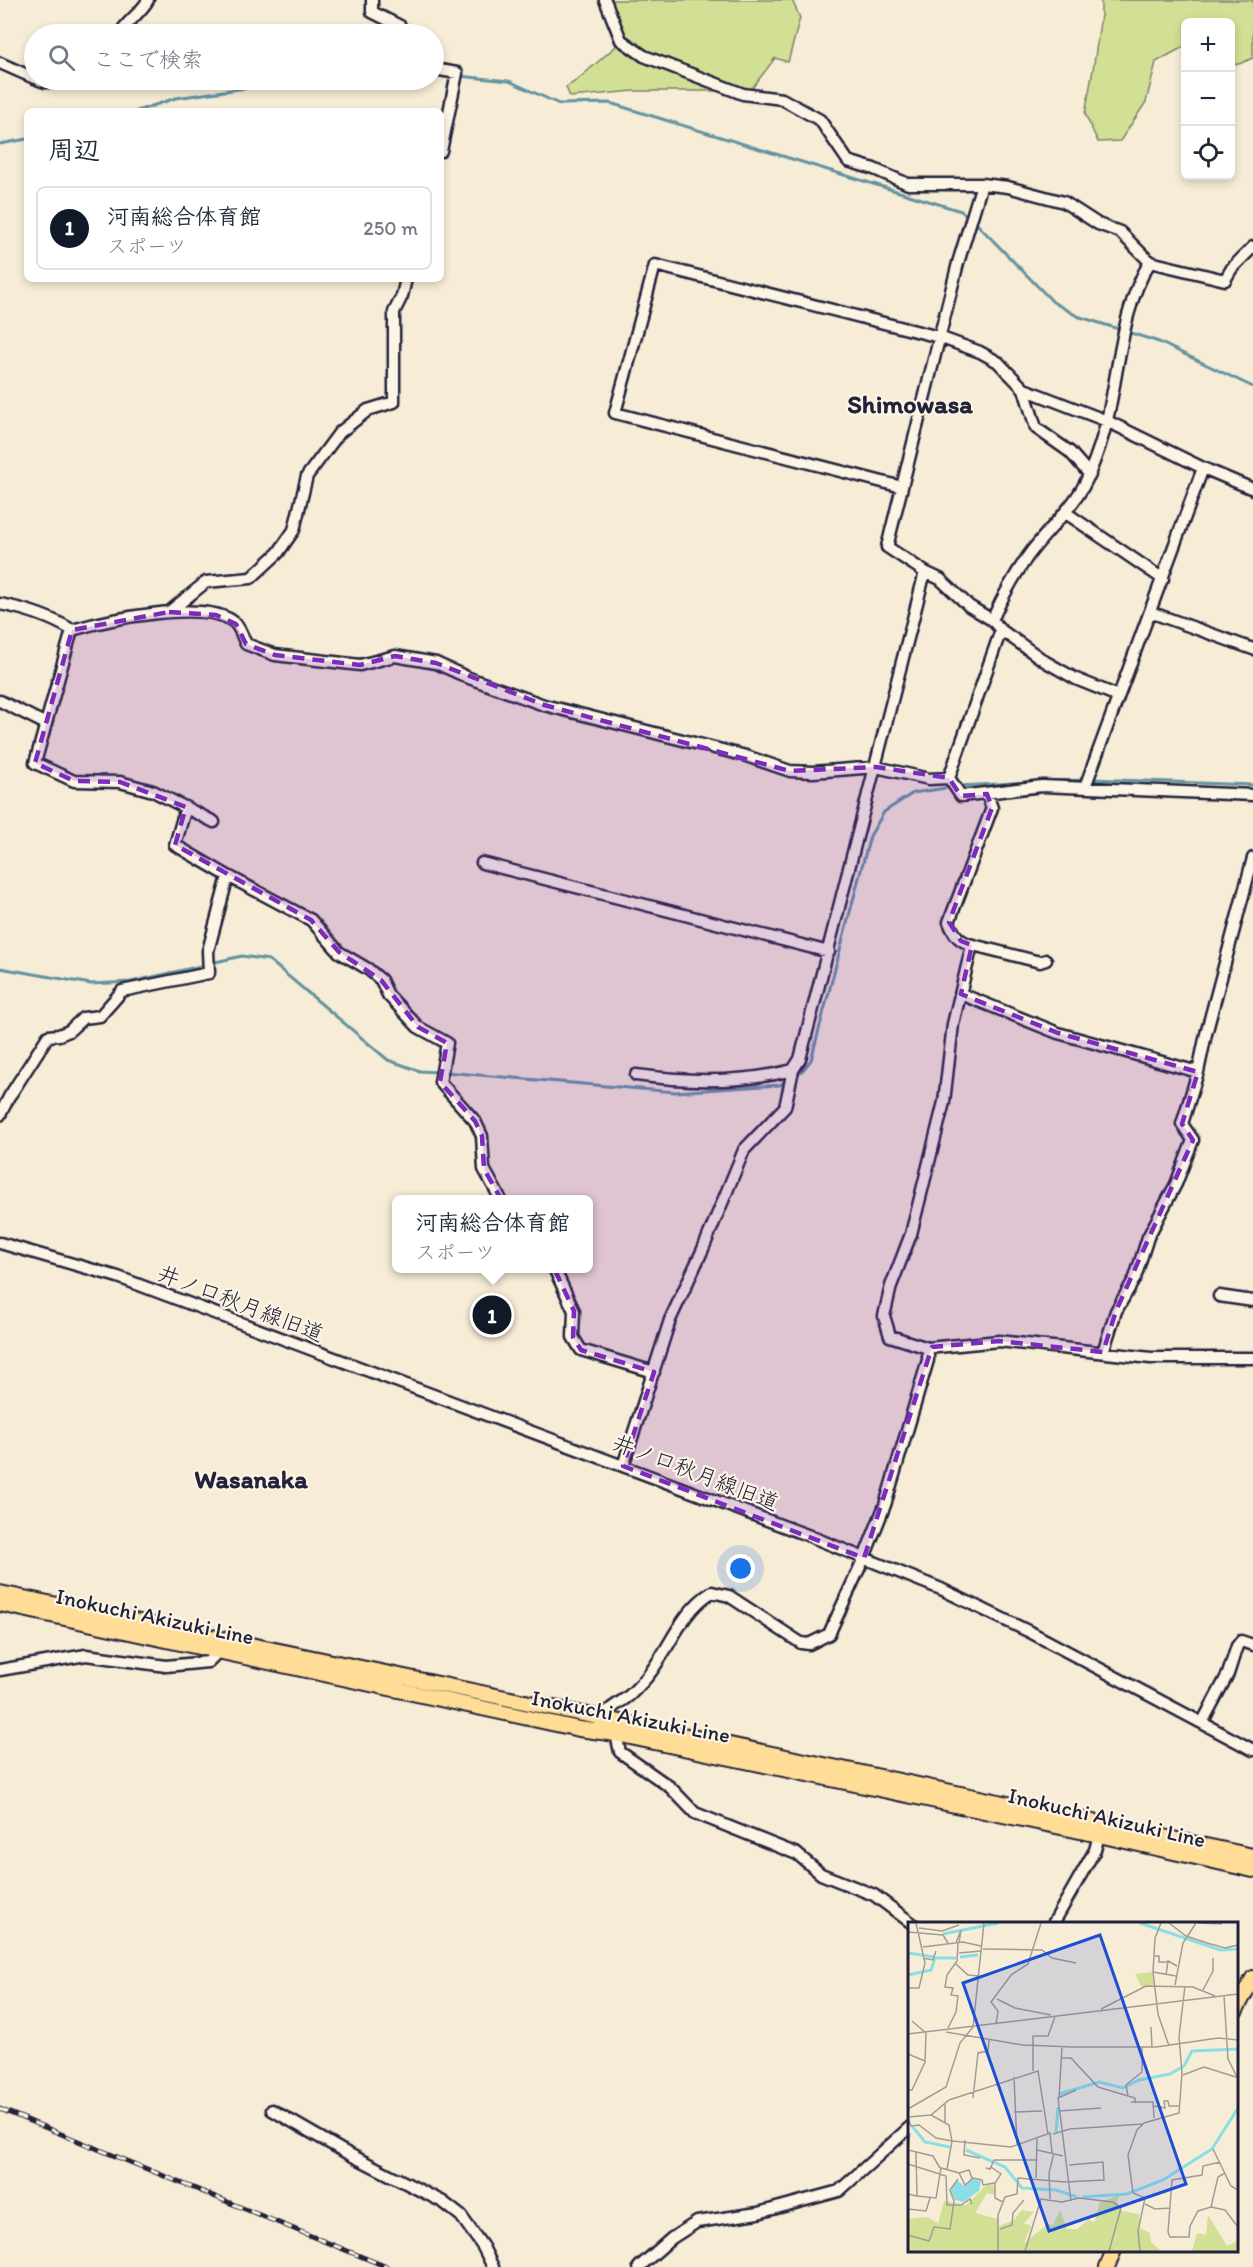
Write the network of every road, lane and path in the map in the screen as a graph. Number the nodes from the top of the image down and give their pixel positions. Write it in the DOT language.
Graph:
graph roads {
  1 [pos="148,0"];
  2 [pos="372,0"];
  3 [pos="605,0"];
  4 [pos="128,24"];
  5 [pos="396,24"];
  6 [pos="0,63"];
  7 [pos="444,71"];
  8 [pos="24,74"];
  9 [pos="444,136"];
  10 [pos="982,184"];
  11 [pos="1253,247"];
  12 [pos="1150,262"];
  13 [pos="405,282"];
  14 [pos="939,337"];
  15 [pos="1024,388"];
  16 [pos="1107,421"];
  17 [pos="1203,468"];
  18 [pos="1090,475"];
  19 [pos="902,487"];
  20 [pos="1253,489"];
  21 [pos="1065,513"];
  22 [pos="925,573"];
  23 [pos="1163,579"];
  24 [pos="0,604"];
  25 [pos="169,612"];
  26 [pos="1150,612"];
  27 [pos="992,620"];
  28 [pos="72,630"];
  29 [pos="1001,630"];
  30 [pos="1253,649"];
  31 [pos="1118,696"];
  32 [pos="0,701"];
  33 [pos="46,724"];
  34 [pos="876,767"];
  35 [pos="950,780"];
  36 [pos="1086,787"];
  37 [pos="987,794"];
  38 [pos="1253,795"];
  39 [pos="186,807"];
  40 [pos="214,822"];
  41 [pos="1253,858"];
  42 [pos="482,863"];
  43 [pos="228,876"];
  44 [pos="969,944"];
  45 [pos="829,952"];
  46 [pos="1046,960"];
  47 [pos="961,994"];
  48 [pos="793,1070"];
  49 [pos="1198,1072"];
  50 [pos="636,1075"];
  51 [pos="0,1115"];
  52 [pos="498,1195"];
  53 [pos="0,1243"];
  54 [pos="556,1273"];
  55 [pos="1219,1296"];
  56 [pos="1253,1301"];
  57 [pos="928,1348"];
  58 [pos="1103,1352"];
  59 [pos="1253,1358"];
  60 [pos="654,1372"];
  61 [pos="623,1466"];
  62 [pos="864,1558"];
  63 [pos="0,1593"];
  64 [pos="0,1604"];
  65 [pos="219,1645"];
  66 [pos="1253,1646"];
  67 [pos="0,1670"];
  68 [pos="602,1718"];
  69 [pos="1202,1723"];
  70 [pos="596,1731"];
  71 [pos="616,1734"];
  72 [pos="1253,1750"];
  73 [pos="1100,1830"];
  74 [pos="1253,1856"];
  75 [pos="1253,1870"];
  76 [pos="912,1922"];
  77 [pos="1054,1922"];
  78 [pos="1253,1978"];
  79 [pos="1238,2006"];
  80 [pos="272,2110"];
  81 [pos="908,2128"];
  82 [pos="1113,2252"];
  83 [pos="493,2267"];
  84 [pos="639,2267"];
  85 [pos="1107,2267"];
  1 -- 4 [label="street"];
  2 -- 5 [label="street"];
  3 -- 10 [label="street"];
  6 -- 8 [label="street"];
  7 -- 9 [label="street"];
  10 -- 12 [label="street"];
  10 -- 14 [label="street"];
  11 -- 12 [label="street"];
  12 -- 16 [label="street"];
  13 -- 25 [label="street"];
  14 -- 15 [label="street"];
  14 -- 19 [label="street"];
  14 -- 19 [label="street"];
  15 -- 16 [label="street"];
  15 -- 18 [label="street"];
  16 -- 17 [label="street"];
  16 -- 18 [label="street"];
  17 -- 20 [label="street"];
  17 -- 23 [label="street"];
  18 -- 21 [label="street"];
  19 -- 22 [label="street"];
  21 -- 23 [label="street"];
  21 -- 27 [label="street"];
  22 -- 27 [label="street"];
  22 -- 34 [label="street"];
  23 -- 26 [label="street"];
  24 -- 28 [label="street"];
  25 -- 28 [label="street"];
  25 -- 34 [label="street"];
  26 -- 30 [label="street"];
  26 -- 31 [label="street"];
  27 -- 29 [label="street"];
  28 -- 33 [label="street"];
  29 -- 31 [label="street"];
  29 -- 35 [label="street"];
  31 -- 36 [label="street"];
  32 -- 33 [label="street"];
  33 -- 39 [label="street"];
  34 -- 35 [label="street"];
  34 -- 45 [label="street"];
  35 -- 37 [label="street"];
  36 -- 37 [label="street"];
  36 -- 38 [label="street"];
  37 -- 44 [label="street"];
  39 -- 40 [label="street"];
  39 -- 43 [label="street"];
  41 -- 49 [label="street"];
  42 -- 45 [label="street"];
  43 -- 51 [label="street"];
  43 -- 52 [label="street"];
  44 -- 46 [label="street"];
  44 -- 47 [label="street"];
  45 -- 48 [label="street"];
  47 -- 49 [label="street"];
  47 -- 57 [label="street"];
  48 -- 50 [label="street"];
  48 -- 60 [label="street"];
  49 -- 58 [label="street"];
  53 -- 61 [label="street, 井ノ口秋月線旧道"];
  54 -- 60 [label="street"];
  55 -- 56 [label="street"];
  57 -- 58 [label="street"];
  57 -- 62 [label="street"];
  58 -- 59 [label="street"];
  60 -- 61 [label="street"];
  61 -- 62 [label="street, 井ノ口秋月線旧道"];
  62 -- 68 [label="street"];
  62 -- 69 [label="street, 井ノ口秋月線旧道"];
  63 -- 65 [label="main road, Inokuchi Akizuki Line"];
  64 -- 65 [label="main road, Inokuchi Akizuki Line"];
  65 -- 67 [label="street"];
  65 -- 68 [label="main road, Inokuchi Akizuki Line"];
  65 -- 70 [label="main road, Inokuchi Akizuki Line"];
  66 -- 69 [label="street"];
  68 -- 70 [label="street"];
  68 -- 73 [label="main road, Inokuchi Akizuki Line"];
  69 -- 72 [label="street, 井ノ口秋月線旧道"];
  70 -- 71 [label="main road, Inokuchi Akizuki Line"];
  71 -- 73 [label="main road, Inokuchi Akizuki Line"];
  71 -- 76 [label="street"];
  73 -- 74 [label="main road, Inokuchi Akizuki Line"];
  73 -- 75 [label="main road, Inokuchi Akizuki Line"];
  73 -- 77 [label="street"];
  78 -- 79 [label="main road"];
  80 -- 83 [label="street"];
  81 -- 84 [label="street"];
  82 -- 85 [label="main road"];
}
